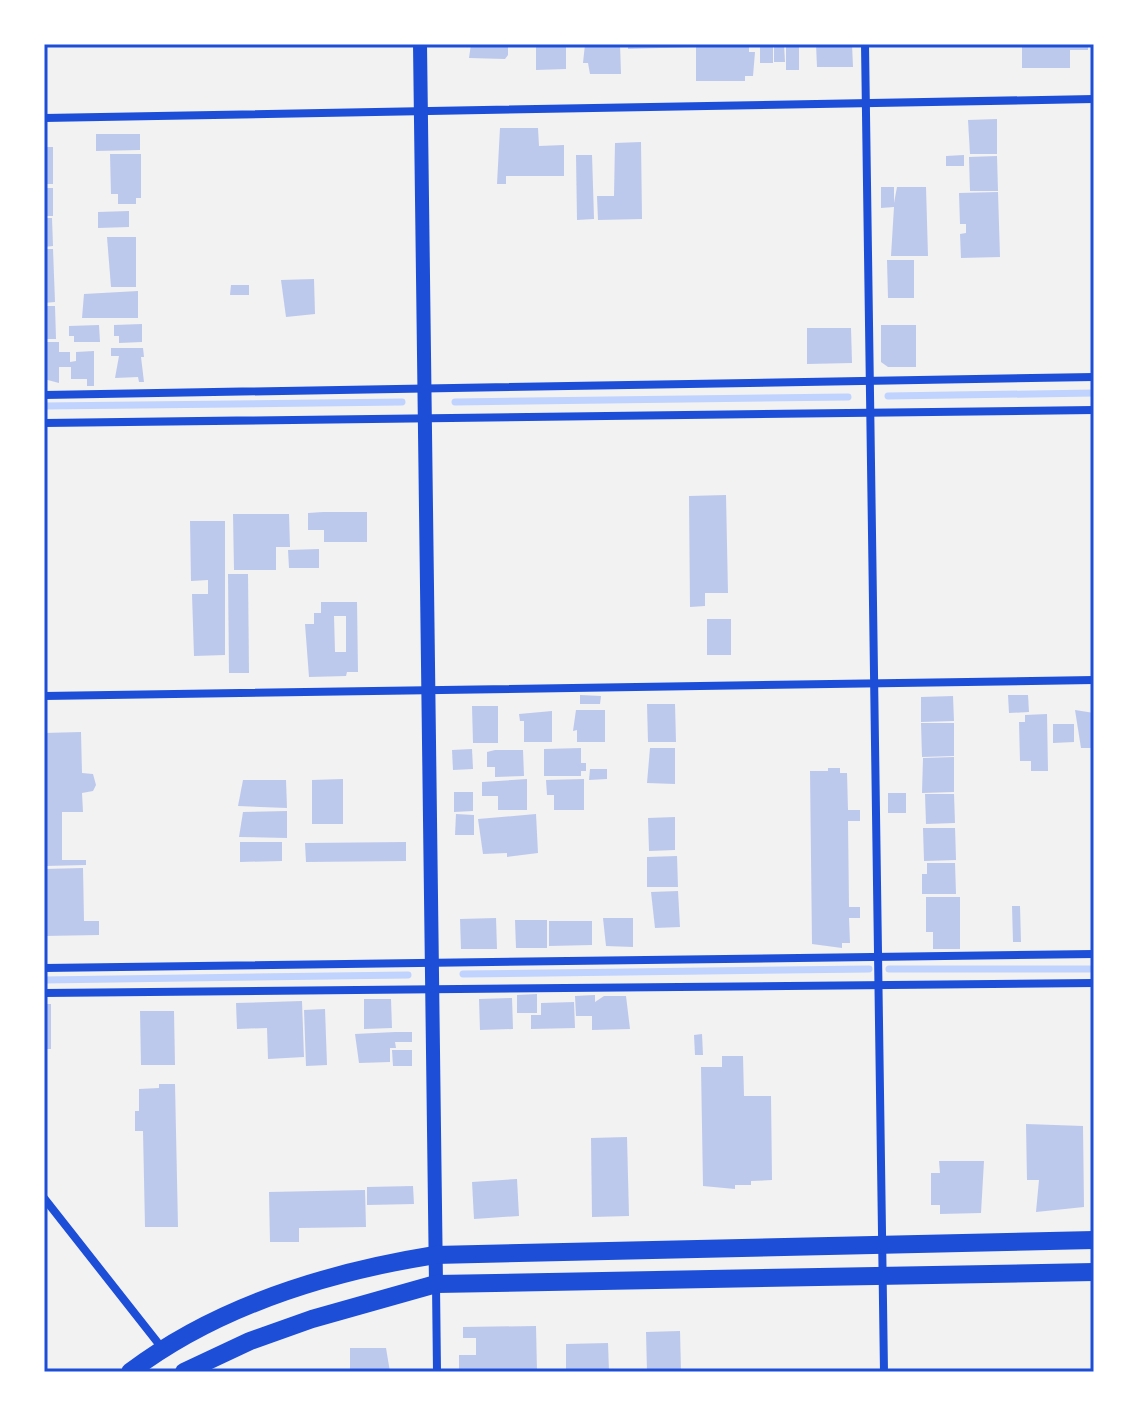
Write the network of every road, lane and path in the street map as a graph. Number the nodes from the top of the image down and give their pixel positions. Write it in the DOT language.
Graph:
graph roads {
  1 [pos="420,44"];
  2 [pos="865,44"];
  3 [pos="1094,99"];
  4 [pos="866,105"];
  5 [pos="421,112"];
  6 [pos="44,118"];
  7 [pos="1094,377"];
  8 [pos="868,379"];
  9 [pos="424,388"];
  10 [pos="44,395"];
  11 [pos="1094,410"];
  12 [pos="868,412"];
  13 [pos="424,418"];
  14 [pos="44,423"];
  15 [pos="1094,680"];
  16 [pos="872,683"];
  17 [pos="429,690"];
  18 [pos="44,696"];
  19 [pos="1094,954"];
  20 [pos="876,957"];
  21 [pos="432,961"];
  22 [pos="44,968"];
  23 [pos="1094,983"];
  24 [pos="877,985"];
  25 [pos="433,989"];
  26 [pos="44,993"];
  27 [pos="44,1198"];
  28 [pos="1094,1240"];
  29 [pos="882,1244"];
  30 [pos="435,1255"];
  31 [pos="1094,1272"];
  32 [pos="882,1274"];
  33 [pos="436,1284"];
  34 [pos="163,1350"];
  35 [pos="133,1370"];
  36 [pos="184,1372"];
  37 [pos="437,1372"];
  38 [pos="884,1372"];
  1 -- 5 [label="street"];
  2 -- 4 [label="street"];
  3 -- 4 [label="street"];
  4 -- 5 [label="street"];
  4 -- 8 [label="street"];
  5 -- 6 [label="street"];
  5 -- 9 [label="street"];
  7 -- 8 [label="street"];
  8 -- 9 [label="street"];
  8 -- 12 [label="street"];
  9 -- 10 [label="street"];
  9 -- 13 [label="street"];
  11 -- 12 [label="street"];
  12 -- 13 [label="street"];
  12 -- 16 [label="street"];
  13 -- 14 [label="street"];
  13 -- 17 [label="street"];
  15 -- 16 [label="street"];
  16 -- 17 [label="street"];
  16 -- 20 [label="street"];
  17 -- 18 [label="street"];
  17 -- 21 [label="street"];
  19 -- 20 [label="street"];
  20 -- 21 [label="street"];
  20 -- 24 [label="street"];
  21 -- 22 [label="street"];
  21 -- 25 [label="street"];
  23 -- 24 [label="street"];
  24 -- 25 [label="street"];
  24 -- 29 [label="street"];
  25 -- 26 [label="street"];
  25 -- 30 [label="street"];
  27 -- 34 [label="street"];
  28 -- 29 [label="main road"];
  29 -- 30 [label="main road"];
  29 -- 32 [label="street"];
  30 -- 33 [label="street"];
  30 -- 34 [label="main road"];
  31 -- 32 [label="main road"];
  32 -- 33 [label="main road"];
  32 -- 38 [label="street"];
  33 -- 36 [label="main road"];
  33 -- 37 [label="street"];
  34 -- 35 [label="main road"];
}
